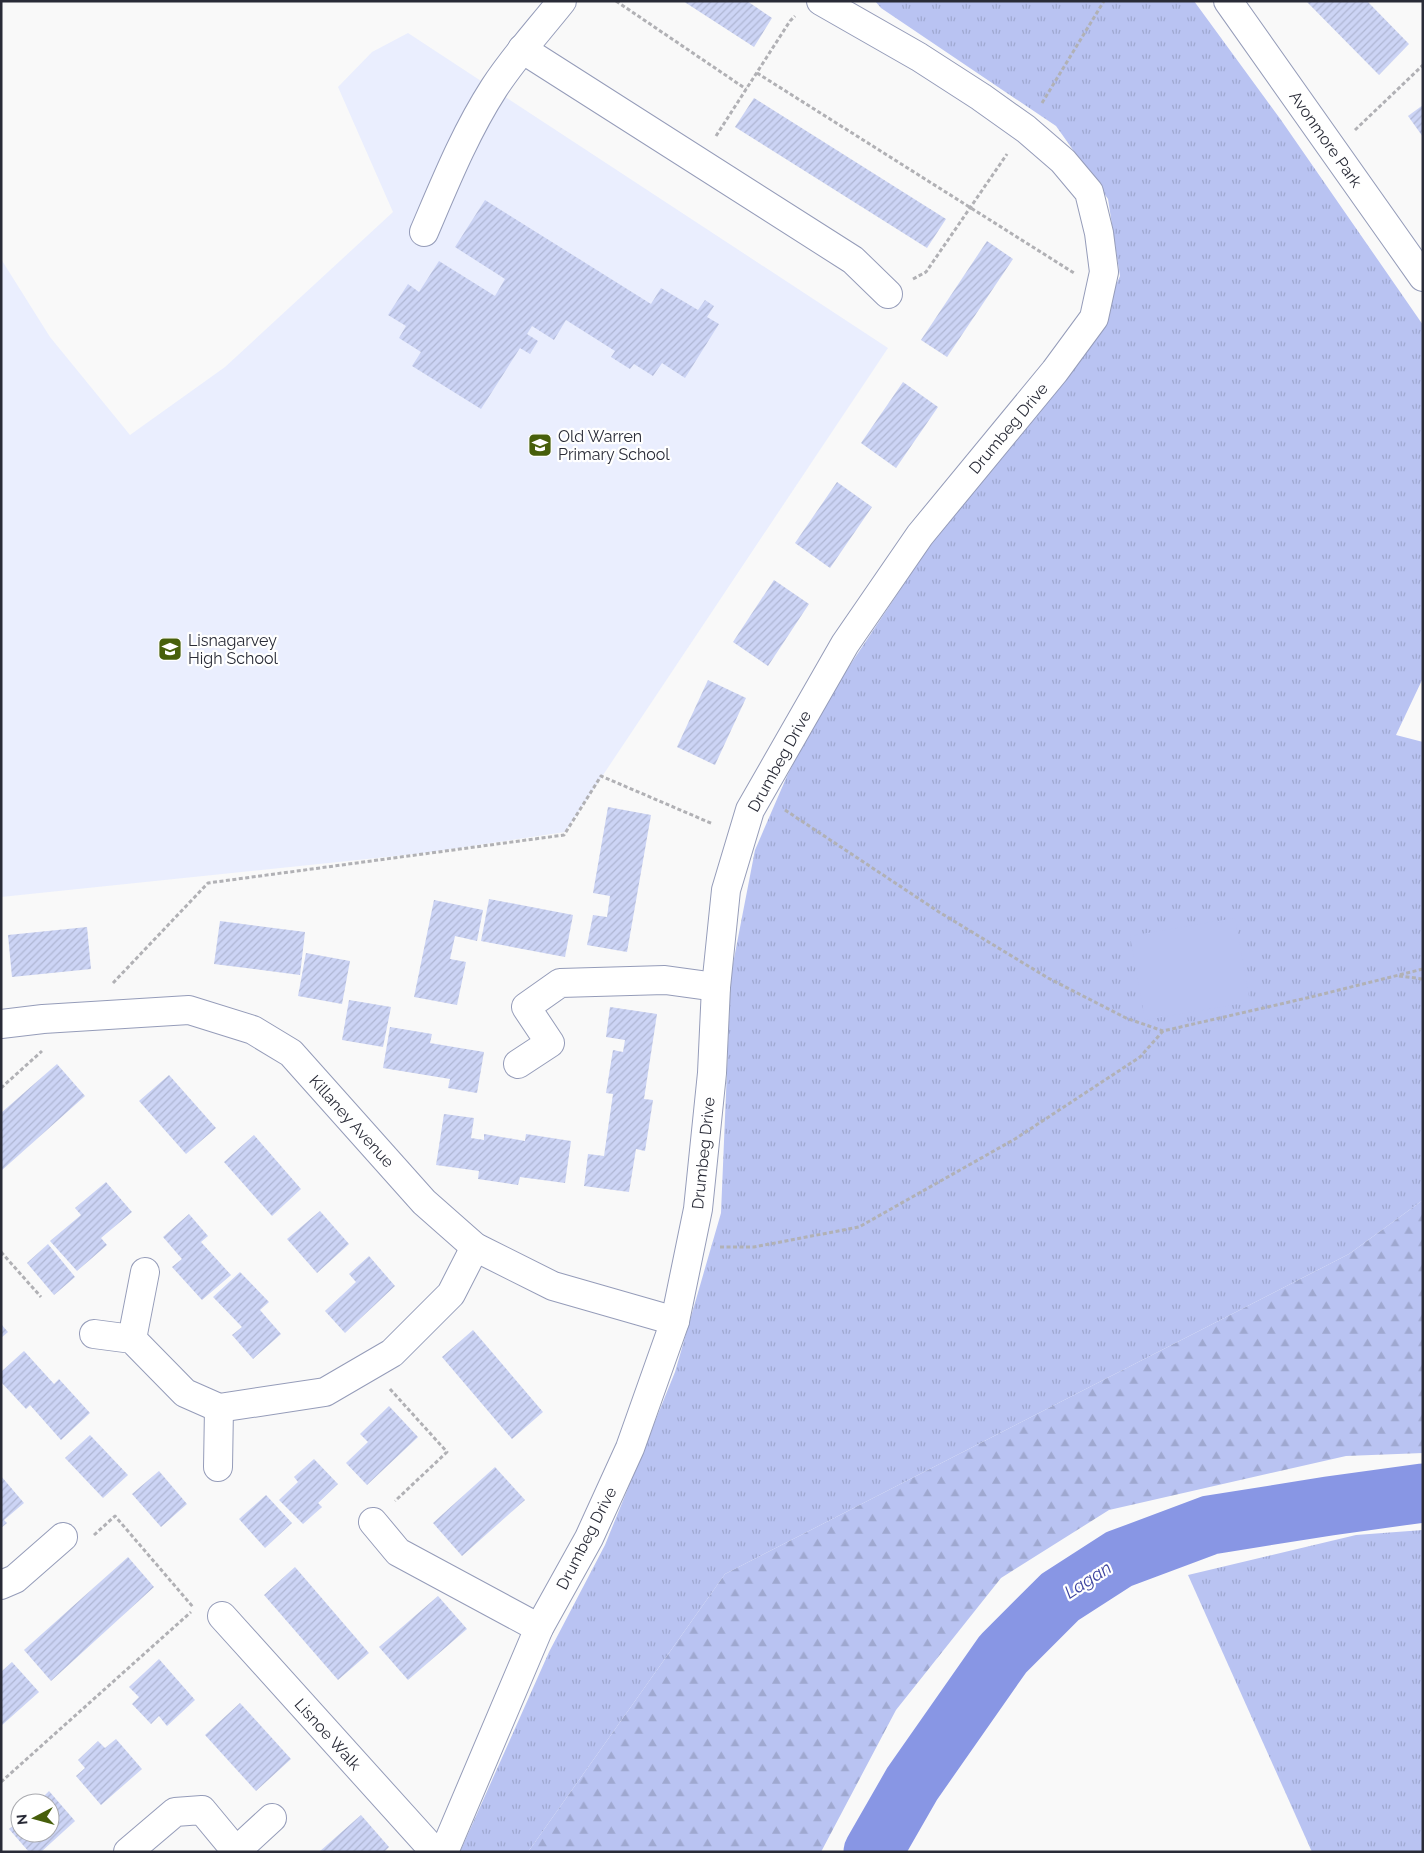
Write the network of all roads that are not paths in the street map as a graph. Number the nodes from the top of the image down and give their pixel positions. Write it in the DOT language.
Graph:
graph roads {
  1 [pos="562,1"];
  2 [pos="821,1"];
  3 [pos="1228,1"];
  4 [pos="522,49"];
  5 [pos="424,232"];
  6 [pos="1423,277"];
  7 [pos="888,294"];
  8 [pos="716,987"];
  9 [pos="1,1024"];
  10 [pos="518,1064"];
  11 [pos="475,1247"];
  12 [pos="146,1272"];
  13 [pos="675,1320"];
  14 [pos="94,1334"];
  15 [pos="132,1339"];
  16 [pos="219,1408"];
  17 [pos="218,1467"];
  18 [pos="373,1522"];
  19 [pos="63,1537"];
  20 [pos="1,1585"];
  21 [pos="222,1616"];
  22 [pos="539,1628"];
  23 [pos="272,1818"];
  24 [pos="236,1851"];
  25 [pos="128,1852"];
  26 [pos="435,1852"];
  27 [pos="444,1852"];
  1 -- 4 [label="street"];
  2 -- 8 [label="street, Drumbeg Drive"];
  3 -- 6 [label="street, Avonmore Park"];
  4 -- 5 [label="street"];
  4 -- 7 [label="street"];
  8 -- 10 [label="street"];
  8 -- 13 [label="street, Drumbeg Drive"];
  9 -- 11 [label="street, Killaney Avenue"];
  11 -- 13 [label="street, Killaney Avenue"];
  11 -- 16 [label="street"];
  12 -- 15 [label="street"];
  13 -- 22 [label="street, Drumbeg Drive"];
  14 -- 15 [label="street"];
  15 -- 16 [label="street"];
  16 -- 17 [label="street"];
  18 -- 22 [label="street"];
  19 -- 20 [label="street"];
  21 -- 26 [label="street, Lisnoe Walk"];
  22 -- 27 [label="street, Drumbeg Drive"];
  23 -- 24 [label="street"];
  24 -- 25 [label="street"];
}
